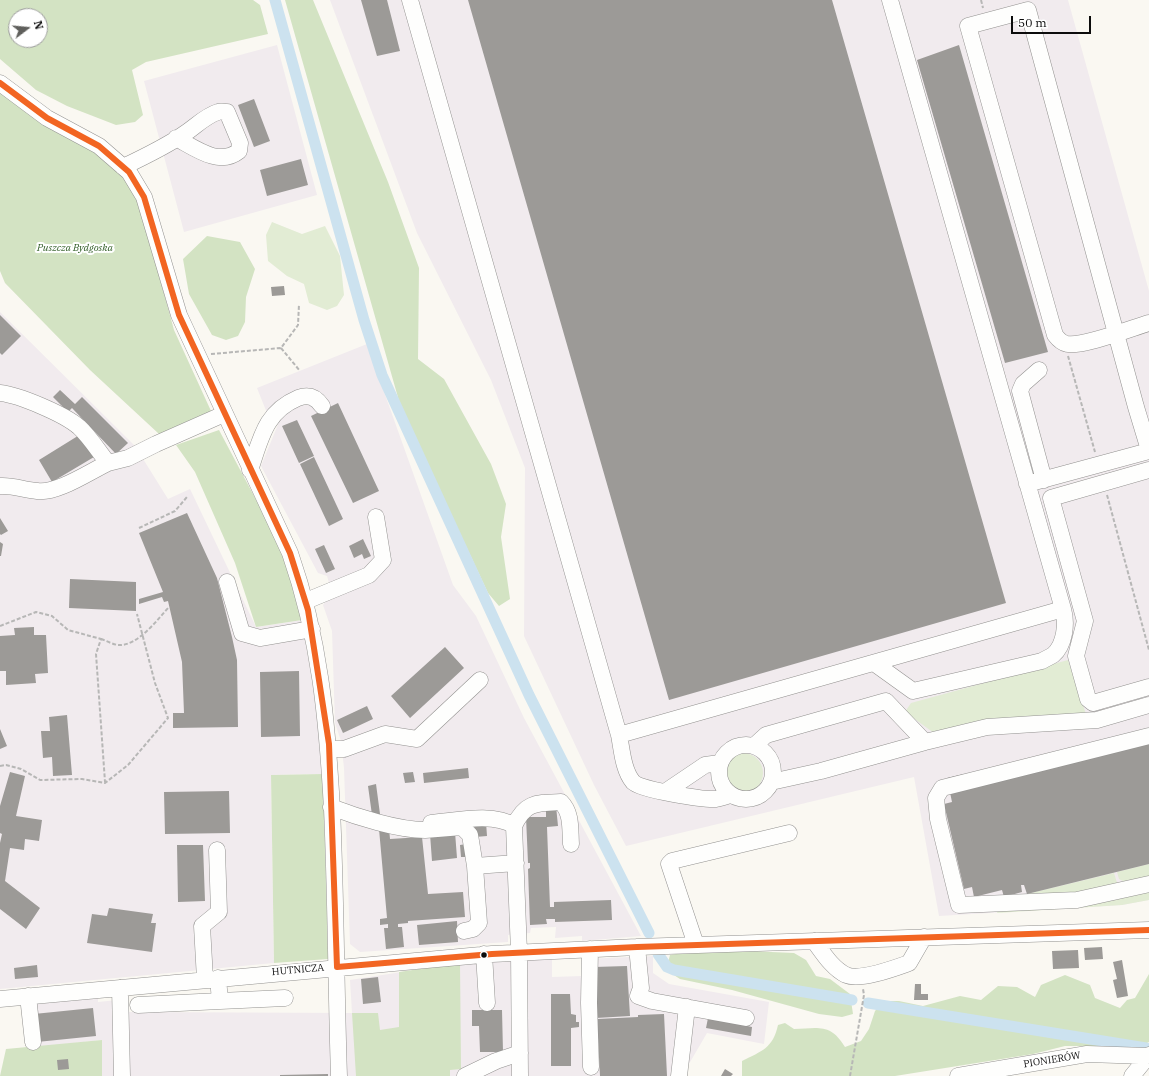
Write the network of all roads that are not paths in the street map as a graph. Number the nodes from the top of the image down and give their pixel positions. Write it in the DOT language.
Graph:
graph roads {
  1 [pos="410,0"];
  2 [pos="890,0"];
  3 [pos="0,83"];
  4 [pos="176,138"];
  5 [pos="123,167"];
  6 [pos="1149,323"];
  7 [pos="1117,333"];
  8 [pos="1038,370"];
  9 [pos="0,393"];
  10 [pos="322,406"];
  11 [pos="224,414"];
  12 [pos="1149,451"];
  13 [pos="108,463"];
  14 [pos="250,470"];
  15 [pos="1149,470"];
  16 [pos="1044,480"];
  17 [pos="1027,484"];
  18 [pos="0,486"];
  19 [pos="376,517"];
  20 [pos="227,582"];
  21 [pos="306,601"];
  22 [pos="1063,609"];
  23 [pos="312,629"];
  24 [pos="874,663"];
  25 [pos="480,680"];
  26 [pos="1149,687"];
  27 [pos="1149,706"];
  28 [pos="619,736"];
  29 [pos="1149,736"];
  30 [pos="925,742"];
  31 [pos="754,746"];
  32 [pos="329,749"];
  33 [pos="720,763"];
  34 [pos="771,782"];
  35 [pos="666,792"];
  36 [pos="731,795"];
  37 [pos="332,806"];
  38 [pos="431,823"];
  39 [pos="514,826"];
  40 [pos="789,833"];
  41 [pos="571,844"];
  42 [pos="217,850"];
  43 [pos="516,863"];
  44 [pos="475,866"];
  45 [pos="1149,884"];
  46 [pos="1149,930"];
  47 [pos="464,931"];
  48 [pos="924,937"];
  49 [pos="814,941"];
  50 [pos="696,945"];
  51 [pos="637,947"];
  52 [pos="590,949"];
  53 [pos="519,952"];
  54 [pos="484,954"];
  55 [pos="336,967"];
  56 [pos="212,979"];
  57 [pos="120,988"];
  58 [pos="28,996"];
  59 [pos="285,998"];
  60 [pos="0,999"];
  61 [pos="220,1001"];
  62 [pos="487,1003"];
  63 [pos="138,1005"];
  64 [pos="687,1008"];
  65 [pos="746,1018"];
  66 [pos="33,1042"];
  67 [pos="520,1053"];
  68 [pos="1148,1056"];
  69 [pos="592,1067"];
  70 [pos="992,1073"];
  71 [pos="122,1076"];
  72 [pos="339,1076"];
  73 [pos="465,1076"];
  74 [pos="520,1076"];
  75 [pos="679,1076"];
  76 [pos="958,1076"];
  77 [pos="1132,1076"];
  1 -- 28 [label="street"];
  2 -- 17 [label="street"];
  3 -- 5 [label="street"];
  4 -- 5 [label="street"];
  5 -- 11 [label="street"];
  6 -- 7 [label="street"];
  7 -- 7 [label="street"];
  7 -- 12 [label="street"];
  8 -- 16 [label="street"];
  9 -- 13 [label="street"];
  10 -- 14 [label="street"];
  11 -- 13 [label="street"];
  11 -- 14 [label="street"];
  12 -- 16 [label="street"];
  13 -- 18 [label="street"];
  14 -- 21 [label="street"];
  15 -- 26 [label="street"];
  16 -- 17 [label="street"];
  17 -- 22 [label="street"];
  19 -- 21 [label="street"];
  20 -- 23 [label="street"];
  21 -- 23 [label="street"];
  22 -- 24 [label="street"];
  22 -- 24 [label="street"];
  23 -- 32 [label="street"];
  24 -- 28 [label="street"];
  25 -- 32 [label="street"];
  27 -- 30 [label="street"];
  28 -- 35 [label="street"];
  29 -- 45 [label="street"];
  30 -- 31 [label="street"];
  30 -- 34 [label="street"];
  31 -- 33 [label="street"];
  31 -- 34 [label="street"];
  32 -- 37 [label="street"];
  33 -- 35 [label="street"];
  33 -- 36 [label="street"];
  34 -- 36 [label="street"];
  35 -- 36 [label="street"];
  37 -- 44 [label="street"];
  37 -- 55 [label="street"];
  38 -- 39 [label="street"];
  39 -- 41 [label="street"];
  39 -- 43 [label="street"];
  40 -- 50 [label="street"];
  42 -- 56 [label="street"];
  43 -- 44 [label="street"];
  43 -- 53 [label="street"];
  44 -- 47 [label="street"];
  46 -- 48 [label="street, HUTNICZA"];
  48 -- 49 [label="street, HUTNICZA"];
  48 -- 49 [label="street"];
  49 -- 50 [label="street, HUTNICZA"];
  50 -- 51 [label="street, HUTNICZA"];
  51 -- 52 [label="street, HUTNICZA"];
  51 -- 64 [label="street"];
  52 -- 53 [label="street, HUTNICZA"];
  52 -- 69 [label="street"];
  53 -- 54 [label="street, HUTNICZA"];
  53 -- 67 [label="street"];
  54 -- 55 [label="street, HUTNICZA"];
  54 -- 62 [label="street"];
  55 -- 56 [label="street, HUTNICZA"];
  55 -- 72 [label="street"];
  56 -- 57 [label="street, HUTNICZA"];
  56 -- 61 [label="street"];
  57 -- 58 [label="street, HUTNICZA"];
  57 -- 71 [label="street"];
  58 -- 60 [label="street, HUTNICZA"];
  58 -- 66 [label="street"];
  59 -- 61 [label="street"];
  61 -- 63 [label="street"];
  64 -- 65 [label="street"];
  64 -- 75 [label="street"];
  67 -- 73 [label="street"];
  67 -- 74 [label="street"];
  68 -- 70 [label="street, PIONIERÓW"];
  68 -- 77 [label="street"];
  70 -- 76 [label="street, PIONIERÓW"];
}
